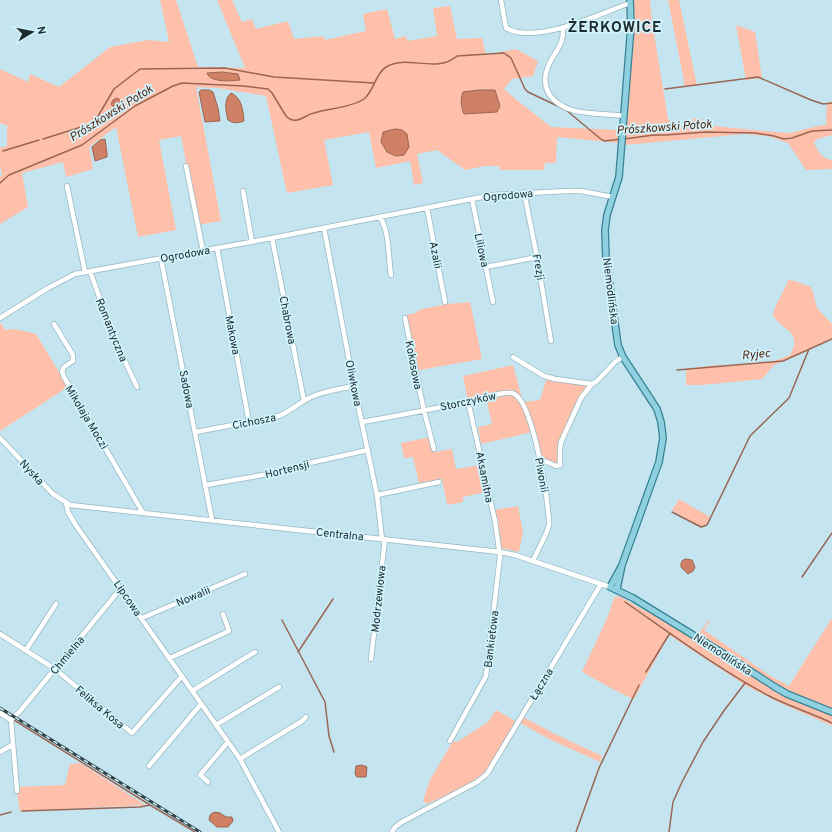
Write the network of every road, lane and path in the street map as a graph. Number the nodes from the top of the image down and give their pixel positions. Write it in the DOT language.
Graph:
graph roads {
  1 [pos="501,0"];
  2 [pos="630,1"];
  3 [pos="563,28"];
  4 [pos="624,116"];
  5 [pos="186,166"];
  6 [pos="67,186"];
  7 [pos="243,191"];
  8 [pos="524,192"];
  9 [pos="613,197"];
  10 [pos="472,198"];
  11 [pos="427,208"];
  12 [pos="380,217"];
  13 [pos="324,228"];
  14 [pos="272,238"];
  15 [pos="252,242"];
  16 [pos="217,248"];
  17 [pos="203,251"];
  18 [pos="537,257"];
  19 [pos="161,259"];
  20 [pos="486,267"];
  21 [pos="87,272"];
  22 [pos="391,275"];
  23 [pos="445,302"];
  24 [pos="493,302"];
  25 [pos="0,318"];
  26 [pos="405,318"];
  27 [pos="54,324"];
  28 [pos="551,341"];
  29 [pos="513,357"];
  30 [pos="623,357"];
  31 [pos="592,384"];
  32 [pos="354,386"];
  33 [pos="136,387"];
  34 [pos="512,393"];
  35 [pos="304,401"];
  36 [pos="468,401"];
  37 [pos="424,411"];
  38 [pos="250,422"];
  39 [pos="362,422"];
  40 [pos="196,432"];
  41 [pos="0,438"];
  42 [pos="434,449"];
  43 [pos="368,450"];
  44 [pos="540,459"];
  45 [pos="439,482"];
  46 [pos="206,485"];
  47 [pos="377,495"];
  48 [pos="66,503"];
  49 [pos="143,513"];
  50 [pos="212,520"];
  51 [pos="383,539"];
  52 [pos="500,552"];
  53 [pos="533,561"];
  54 [pos="622,566"];
  55 [pos="246,574"];
  56 [pos="601,584"];
  57 [pos="610,587"];
  58 [pos="122,588"];
  59 [pos="617,589"];
  60 [pos="56,604"];
  61 [pos="223,614"];
  62 [pos="142,618"];
  63 [pos="0,634"];
  64 [pos="26,650"];
  65 [pos="255,652"];
  66 [pos="170,658"];
  67 [pos="372,660"];
  68 [pos="55,669"];
  69 [pos="182,676"];
  70 [pos="279,687"];
  71 [pos="192,691"];
  72 [pos="201,704"];
  73 [pos="832,712"];
  74 [pos="0,713"];
  75 [pos="306,717"];
  76 [pos="11,720"];
  77 [pos="216,725"];
  78 [pos="450,741"];
  79 [pos="228,742"];
  80 [pos="12,746"];
  81 [pos="0,752"];
  82 [pos="240,759"];
  83 [pos="149,766"];
  84 [pos="208,782"];
  85 [pos="17,791"];
  86 [pos="279,832"];
  87 [pos="392,832"];
  1 -- 3 [label="street"];
  2 -- 3 [label="street"];
  2 -- 4 [label="main road, Niemodlińska"];
  3 -- 4 [label="street"];
  4 -- 9 [label="main road, Niemodlińska"];
  5 -- 17 [label="street"];
  6 -- 21 [label="street, Romantyczna"];
  7 -- 15 [label="street"];
  8 -- 9 [label="street, Ogrodowa"];
  8 -- 10 [label="street, Ogrodowa"];
  8 -- 18 [label="street, Frezji"];
  9 -- 30 [label="main road, Niemodlińska"];
  10 -- 11 [label="street, Ogrodowa"];
  10 -- 20 [label="street, Liliowa"];
  11 -- 12 [label="street, Ogrodowa"];
  11 -- 23 [label="street, Azalii"];
  12 -- 13 [label="street, Ogrodowa"];
  12 -- 22 [label="street"];
  13 -- 14 [label="street, Ogrodowa"];
  13 -- 32 [label="street, Oliwkowa"];
  14 -- 15 [label="street, Ogrodowa"];
  14 -- 35 [label="street, Chabrowa"];
  15 -- 16 [label="street, Ogrodowa"];
  16 -- 17 [label="street, Ogrodowa"];
  16 -- 38 [label="street, Makowa"];
  17 -- 19 [label="street, Ogrodowa"];
  18 -- 20 [label="street"];
  18 -- 28 [label="street, Frezji"];
  19 -- 21 [label="street, Ogrodowa"];
  19 -- 40 [label="street, Sadowa"];
  20 -- 24 [label="street, Liliowa"];
  21 -- 25 [label="street, Ogrodowa"];
  21 -- 33 [label="street, Romantyczna"];
  26 -- 37 [label="street, Kokosowa"];
  27 -- 49 [label="street, Mikołaja Moczi"];
  29 -- 31 [label="street"];
  30 -- 31 [label="street"];
  30 -- 54 [label="main road, Niemodlińska"];
  31 -- 44 [label="street"];
  32 -- 35 [label="street, Cichosza"];
  32 -- 39 [label="street, Oliwkowa"];
  34 -- 36 [label="street, Storczyków"];
  34 -- 44 [label="street, Piwonii"];
  35 -- 38 [label="street, Cichosza"];
  36 -- 37 [label="street, Storczyków"];
  36 -- 52 [label="street, Aksamitna"];
  37 -- 39 [label="street, Storczyków"];
  37 -- 42 [label="street, Storczyków"];
  38 -- 40 [label="street, Cichosza"];
  39 -- 43 [label="street, Oliwkowa"];
  40 -- 46 [label="street, Sadowa"];
  41 -- 48 [label="street, Nyska"];
  43 -- 46 [label="street, Hortensji"];
  43 -- 47 [label="street, Oliwkowa"];
  44 -- 53 [label="street, Piwonii"];
  45 -- 47 [label="street"];
  46 -- 50 [label="street, Sadowa"];
  47 -- 51 [label="street, Oliwkowa"];
  48 -- 49 [label="street, Centralna"];
  48 -- 58 [label="street, Lipcowa"];
  49 -- 50 [label="street, Centralna"];
  50 -- 51 [label="street, Centralna"];
  51 -- 52 [label="street, Centralna"];
  51 -- 67 [label="street, Modrzewiowa"];
  52 -- 53 [label="street, Centralna"];
  52 -- 78 [label="street, Bankietowa"];
  53 -- 56 [label="street, Centralna"];
  54 -- 57 [label="main road, Niemodlińska"];
  54 -- 59 [label="main road, Niemodlińska"];
  55 -- 62 [label="street, Nowalii"];
  56 -- 57 [label="street, Centralna"];
  56 -- 87 [label="street, Łączna"];
  57 -- 59 [label="main road, Niemodlińska"];
  58 -- 62 [label="street, Lipcowa"];
  58 -- 68 [label="street, Chmielna"];
  59 -- 73 [label="main road, Niemodlińska"];
  60 -- 64 [label="street"];
  61 -- 66 [label="street"];
  62 -- 66 [label="street, Lipcowa"];
  63 -- 64 [label="street, Feliksa Kosa"];
  64 -- 68 [label="street, Feliksa Kosa"];
  65 -- 71 [label="street"];
  66 -- 69 [label="street, Lipcowa"];
  68 -- 69 [label="street, Feliksa Kosa"];
  68 -- 76 [label="street, Chmielna"];
  69 -- 71 [label="street, Lipcowa"];
  70 -- 77 [label="street"];
  71 -- 72 [label="street, Lipcowa"];
  72 -- 77 [label="street, Lipcowa"];
  72 -- 83 [label="street"];
  74 -- 76 [label="street"];
  75 -- 82 [label="street"];
  76 -- 80 [label="street"];
  77 -- 79 [label="street, Lipcowa"];
  79 -- 82 [label="street, Lipcowa"];
  79 -- 84 [label="street"];
  80 -- 81 [label="street"];
  80 -- 85 [label="street"];
  82 -- 86 [label="street, Lipcowa"];
}
